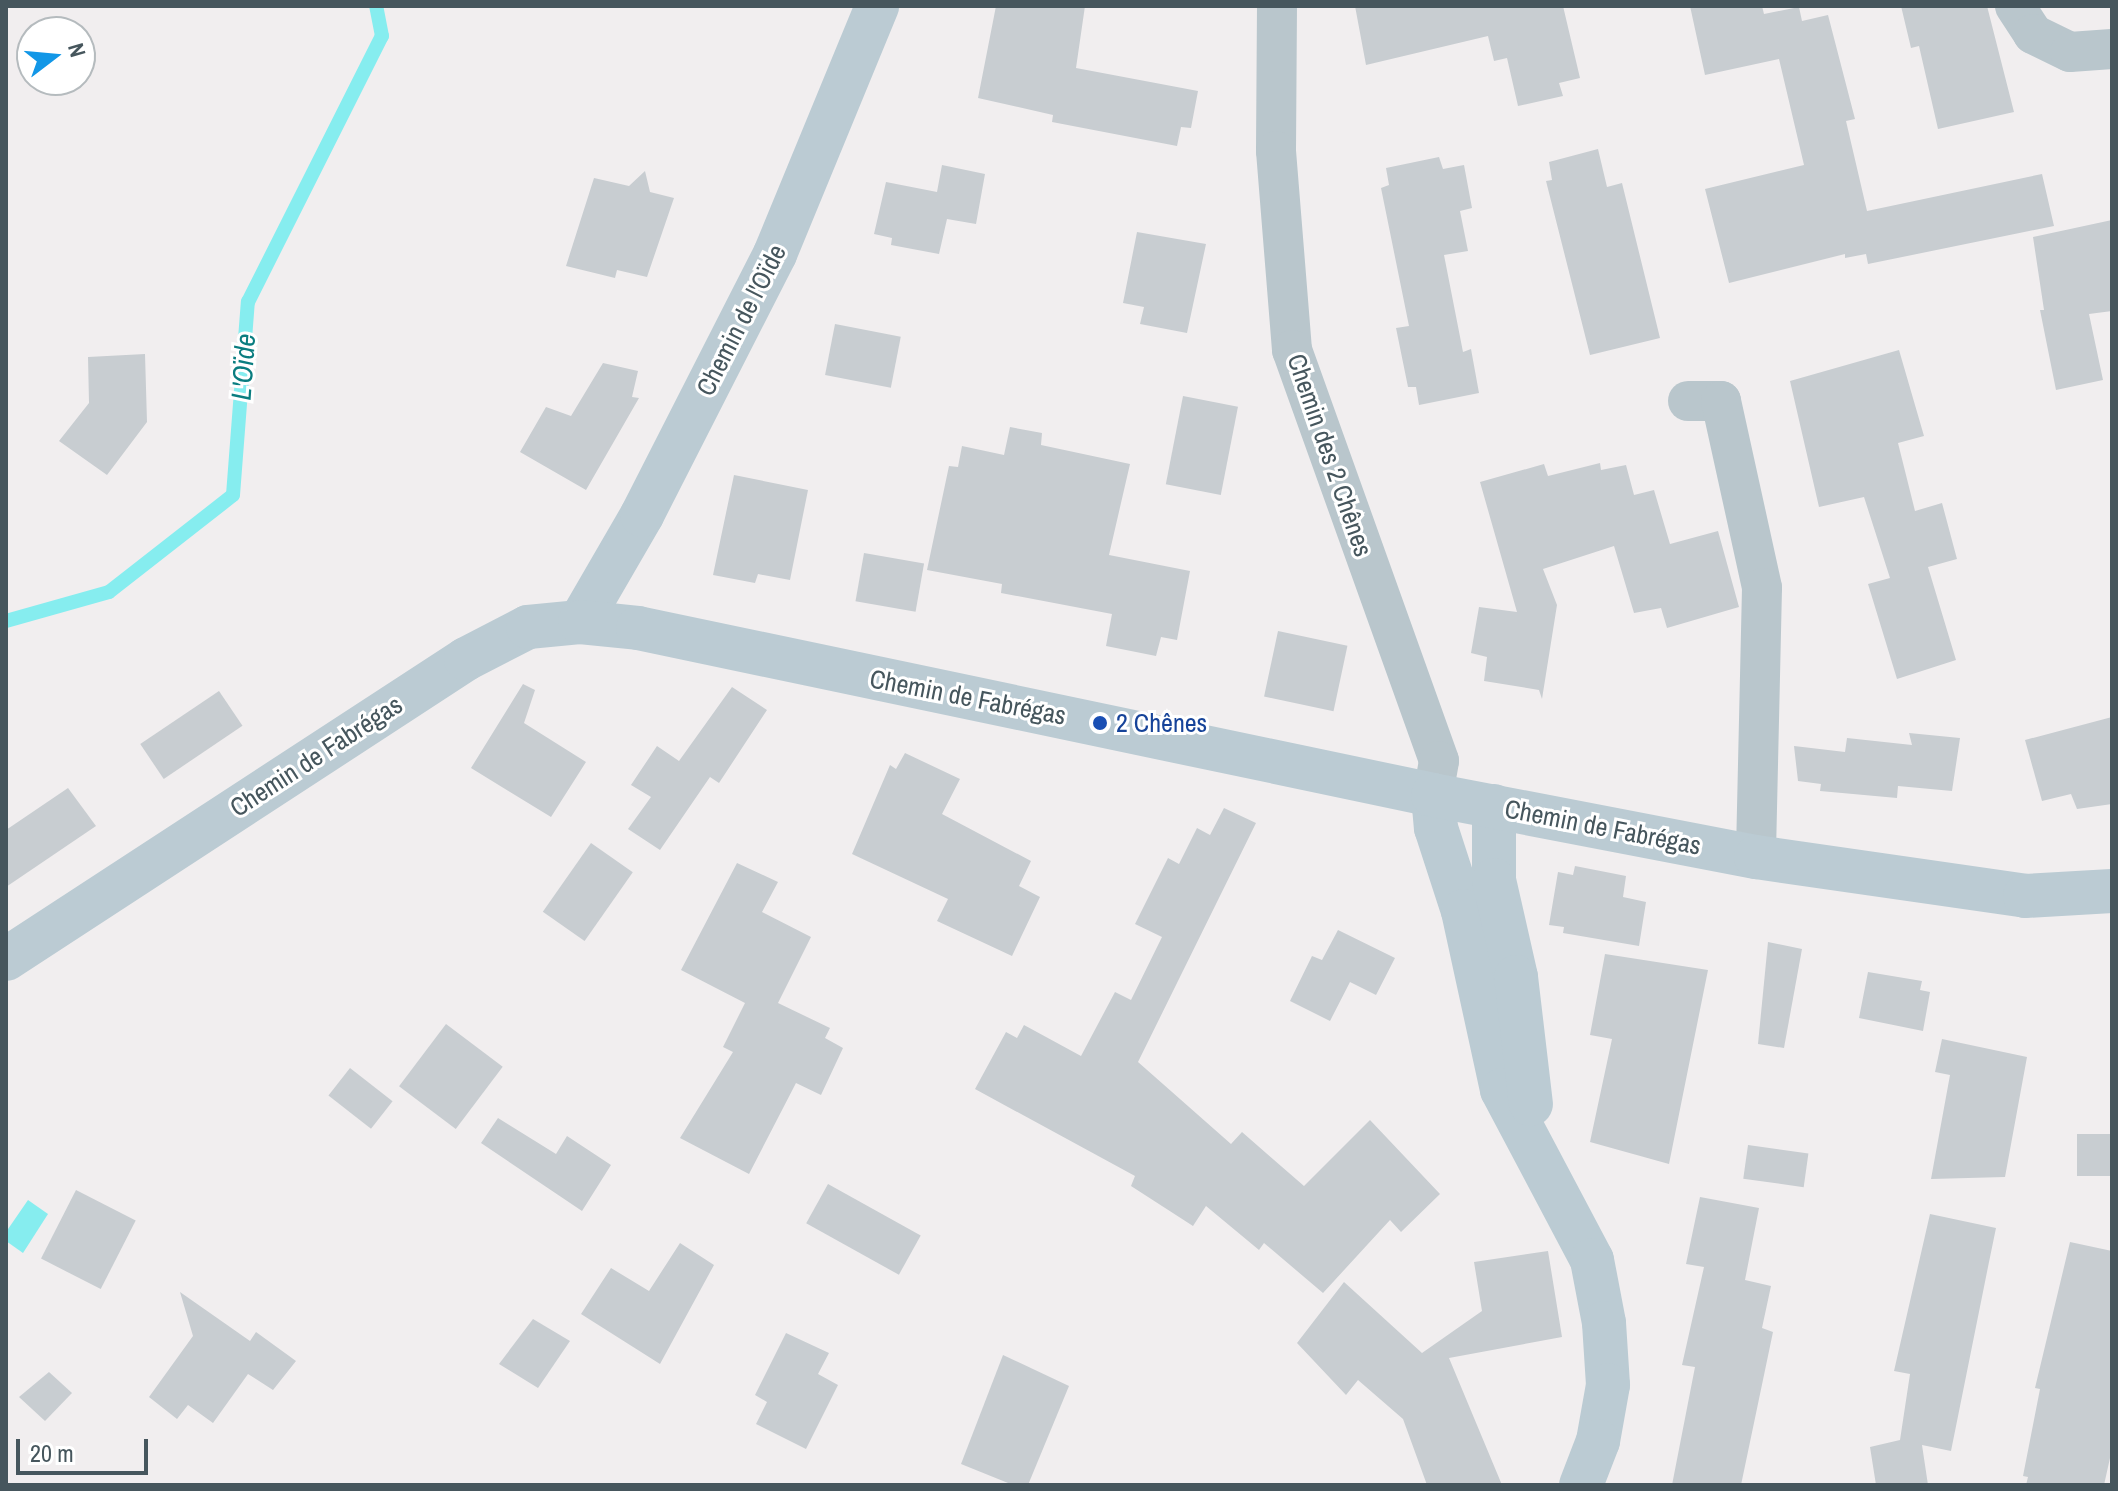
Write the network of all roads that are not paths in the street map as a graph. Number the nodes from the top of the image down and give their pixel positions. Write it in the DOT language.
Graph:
graph roads {
  1 [pos="877,6"];
  2 [pos="1277,6"];
  3 [pos="2015,6"];
  4 [pos="2112,49"];
  5 [pos="1688,401"];
  6 [pos="580,622"];
  7 [pos="1433,795"];
  8 [pos="1494,806"];
  9 [pos="1756,857"];
  10 [pos="2112,891"];
  11 [pos="6,959"];
  12 [pos="1538,1157"];
  13 [pos="1581,1485"];
  1 -- 6 [label="street, Chemin de l'Oïde"];
  2 -- 7 [label="street, Chemin des 2 Chênes"];
  3 -- 4 [label="street"];
  5 -- 9 [label="street"];
  6 -- 7 [label="street, Chemin de Fabrégas"];
  6 -- 11 [label="street, Chemin de Fabrégas"];
  7 -- 8 [label="street, Chemin de Fabrégas"];
  7 -- 12 [label="street"];
  8 -- 9 [label="street, Chemin de Fabrégas"];
  8 -- 12 [label="street"];
  9 -- 10 [label="street, Chemin de Fabrégas"];
  12 -- 13 [label="street"];
}
